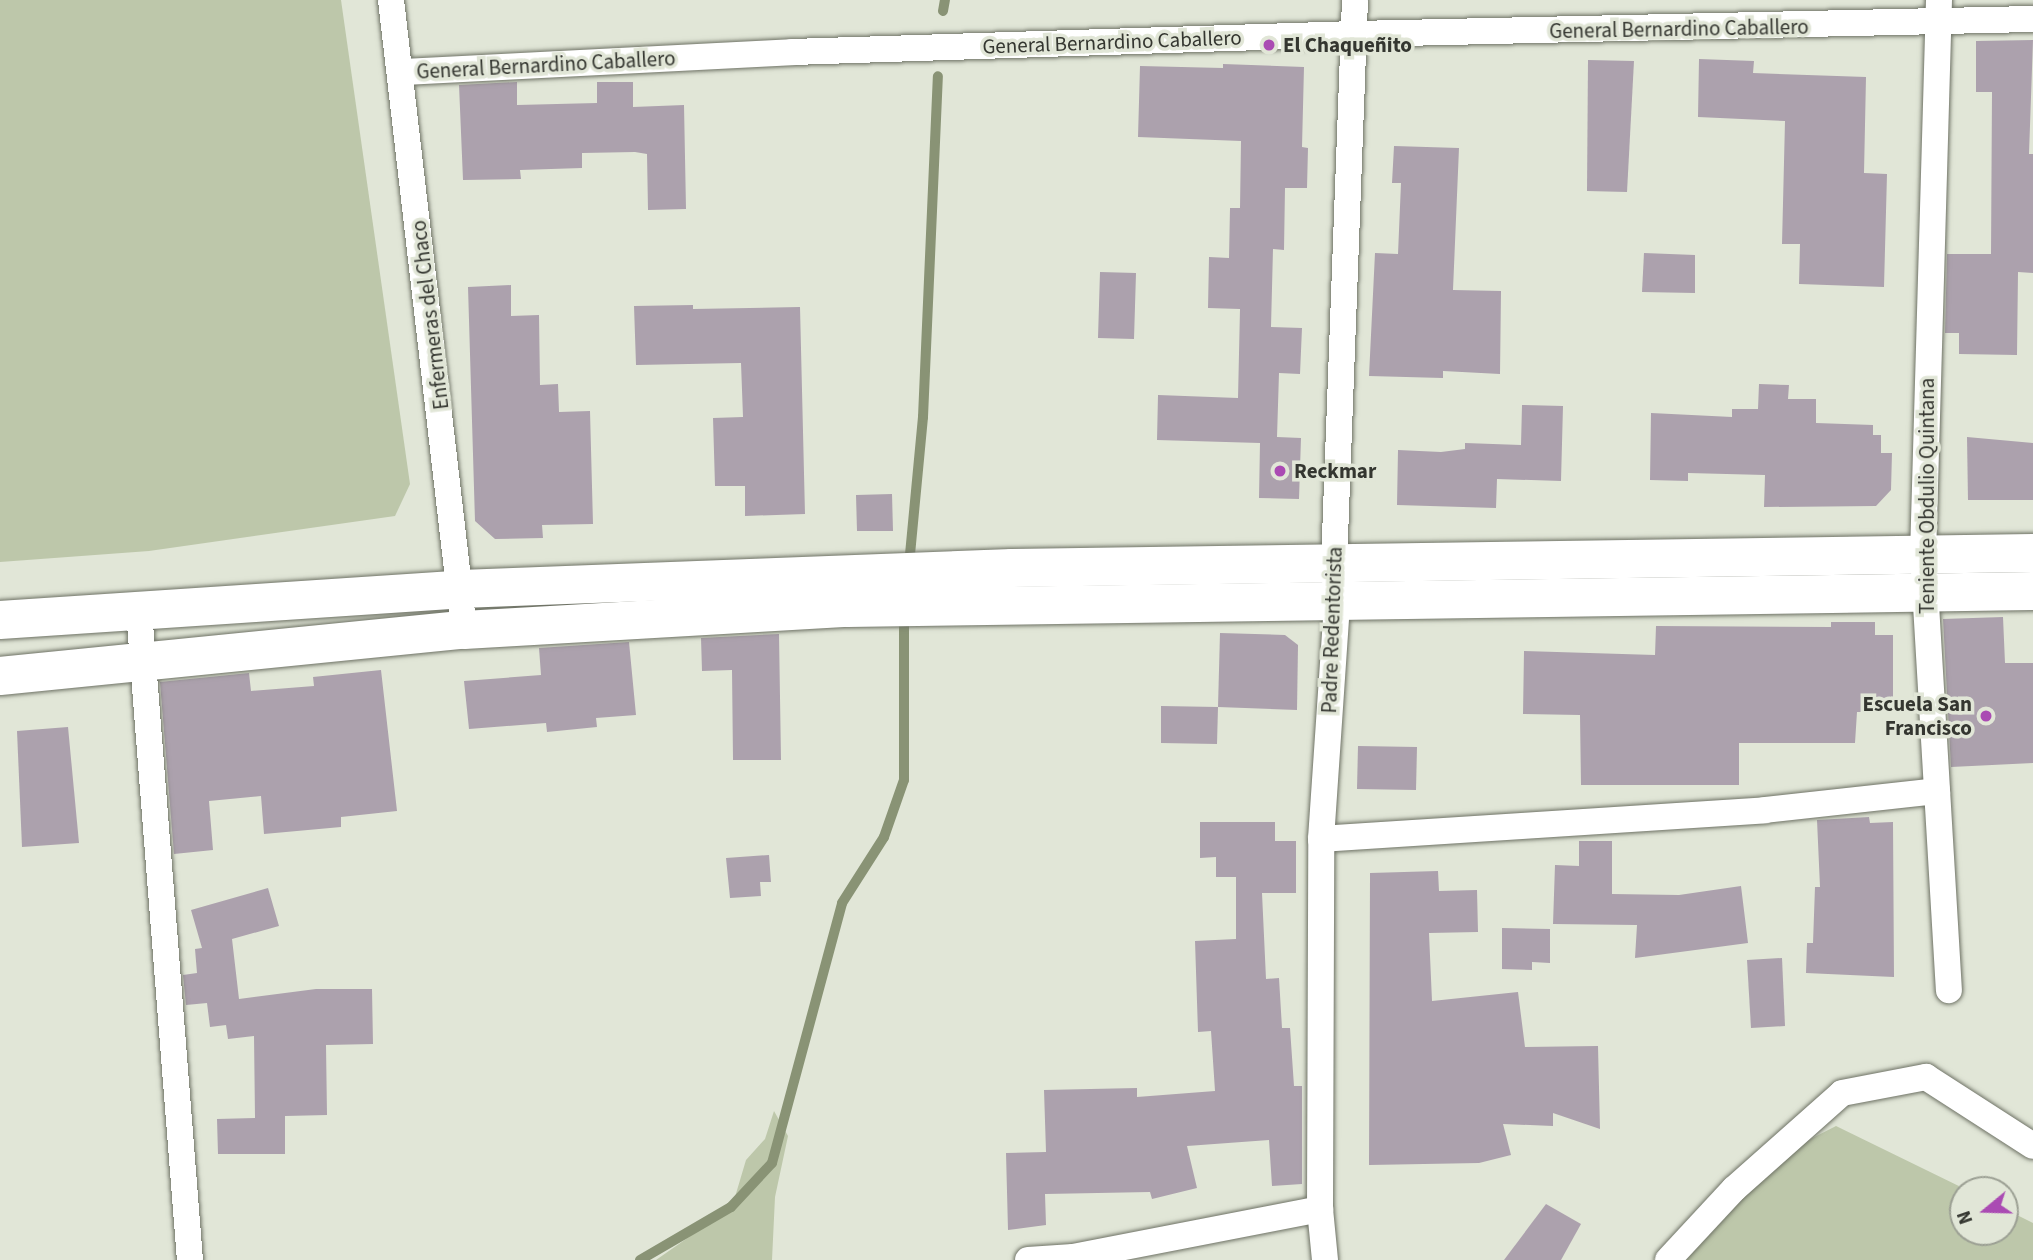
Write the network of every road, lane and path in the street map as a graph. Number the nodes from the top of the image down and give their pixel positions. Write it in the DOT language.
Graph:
graph roads {
  1 [pos="391,0"];
  2 [pos="1355,0"];
  3 [pos="1939,12"];
  4 [pos="2033,19"];
  5 [pos="1355,34"];
  6 [pos="402,72"];
  7 [pos="2033,553"];
  8 [pos="1923,554"];
  9 [pos="1334,564"];
  10 [pos="952,588"];
  11 [pos="461,589"];
  12 [pos="1924,591"];
  13 [pos="2033,591"];
  14 [pos="837,593"];
  15 [pos="1337,602"];
  16 [pos="139,611"];
  17 [pos="0,620"];
  18 [pos="464,630"];
  19 [pos="144,663"];
  20 [pos="0,676"];
  21 [pos="1937,791"];
  22 [pos="1321,839"];
  23 [pos="1949,990"];
  24 [pos="2033,1146"];
  25 [pos="1320,1209"];
  26 [pos="1073,1259"];
  27 [pos="190,1260"];
  28 [pos="1028,1260"];
  29 [pos="1325,1260"];
  30 [pos="1668,1260"];
  1 -- 6 [label="street, Enfermeras del Chaco"];
  2 -- 5 [label="street, Padre Redentorista"];
  3 -- 4 [label="street, General Bernardino Caballero"];
  3 -- 5 [label="street, General Bernardino Caballero"];
  3 -- 8 [label="street, Teniente Obdulio Quintana"];
  5 -- 6 [label="street, General Bernardino Caballero"];
  5 -- 9 [label="street, Padre Redentorista"];
  6 -- 11 [label="street, Enfermeras del Chaco"];
  7 -- 8 [label="main road"];
  8 -- 9 [label="main road"];
  8 -- 12 [label="street, Teniente Obdulio Quintana"];
  9 -- 10 [label="main road"];
  9 -- 15 [label="street, Padre Redentorista"];
  10 -- 14 [label="main road"];
  10 -- 15 [label="main road"];
  11 -- 14 [label="main road"];
  11 -- 16 [label="main road"];
  11 -- 18 [label="street, Enfermeras del Chaco"];
  12 -- 13 [label="main road"];
  12 -- 15 [label="main road"];
  12 -- 21 [label="street, Teniente Obdulio Quintana"];
  14 -- 18 [label="main road"];
  15 -- 22 [label="street, Padre Redentorista"];
  16 -- 17 [label="main road"];
  16 -- 19 [label="street"];
  18 -- 19 [label="main road"];
  19 -- 20 [label="main road"];
  19 -- 27 [label="street"];
  21 -- 22 [label="street"];
  21 -- 23 [label="street, Teniente Obdulio Quintana"];
  22 -- 25 [label="street, Padre Redentorista"];
  24 -- 30 [label="street"];
  25 -- 26 [label="street"];
  25 -- 29 [label="street, Padre Redentorista"];
  26 -- 28 [label="street"];
}
